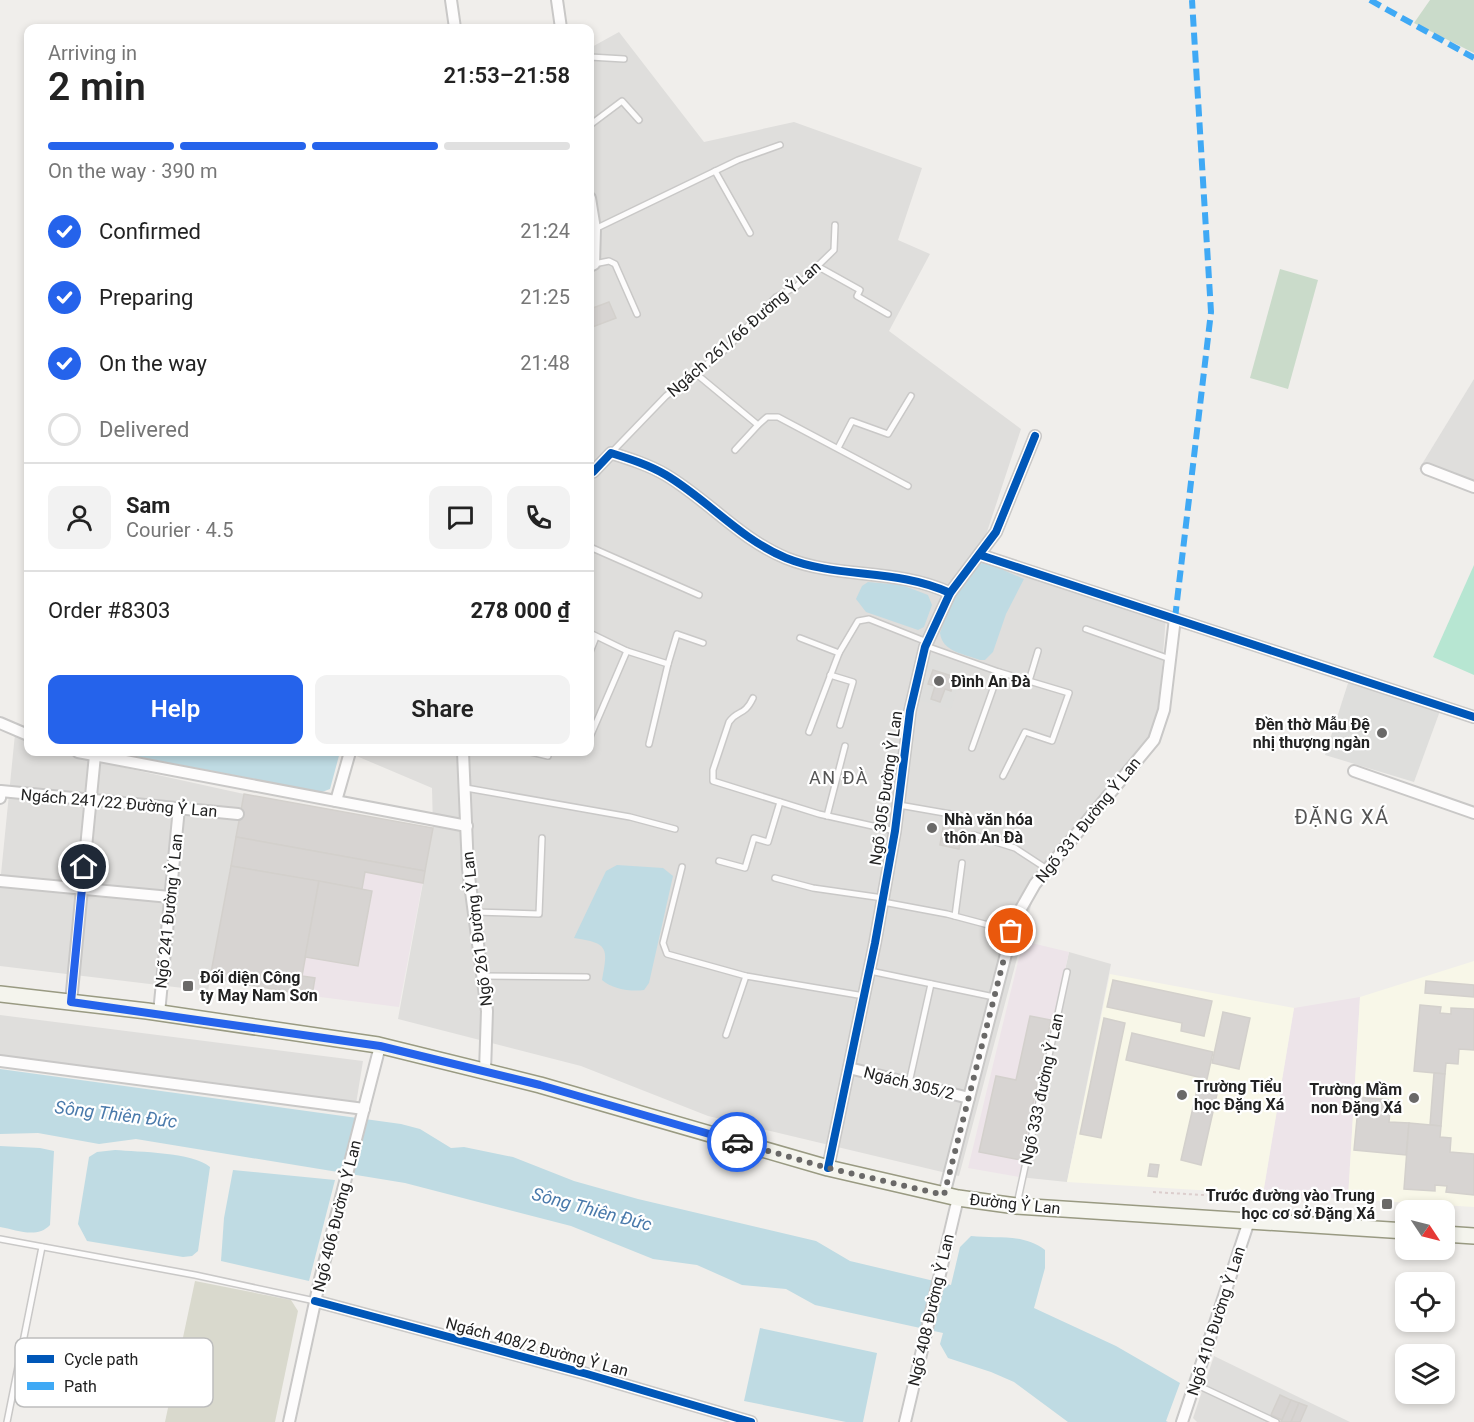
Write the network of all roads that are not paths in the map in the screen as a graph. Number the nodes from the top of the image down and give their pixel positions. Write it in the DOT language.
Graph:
graph roads {
  1 [pos="451,0"];
  2 [pos="557,0"];
  3 [pos="454,24"];
  4 [pos="560,24"];
  5 [pos="594,57"];
  6 [pos="624,59"];
  7 [pos="639,120"];
  8 [pos="594,122"];
  9 [pos="780,146"];
  10 [pos="715,171"];
  11 [pos="594,223"];
  12 [pos="835,225"];
  13 [pos="595,229"];
  14 [pos="750,233"];
  15 [pos="594,241"];
  16 [pos="594,265"];
  17 [pos="817,266"];
  18 [pos="637,314"];
  19 [pos="888,314"];
  20 [pos="694,372"];
  21 [pos="911,396"];
  22 [pos="758,425"];
  23 [pos="1035,436"];
  24 [pos="838,448"];
  25 [pos="735,450"];
  26 [pos="611,453"];
  27 [pos="1427,469"];
  28 [pos="594,472"];
  29 [pos="1473,484"];
  30 [pos="908,486"];
  31 [pos="594,549"];
  32 [pos="980,555"];
  33 [pos="950,593"];
  34 [pos="699,594"];
  35 [pos="1175,618"];
  36 [pos="1086,629"];
  37 [pos="596,637"];
  38 [pos="801,638"];
  39 [pos="594,642"];
  40 [pos="703,643"];
  41 [pos="926,644"];
  42 [pos="627,651"];
  43 [pos="1038,651"];
  44 [pos="839,652"];
  45 [pos="1170,659"];
  46 [pos="668,664"];
  47 [pos="999,672"];
  48 [pos="830,675"];
  49 [pos="1029,681"];
  50 [pos="753,698"];
  51 [pos="1474,717"];
  52 [pos="0,723"];
  53 [pos="840,725"];
  54 [pos="594,728"];
  55 [pos="809,732"];
  56 [pos="24,733"];
  57 [pos="650,744"];
  58 [pos="845,746"];
  59 [pos="972,748"];
  60 [pos="98,756"];
  61 [pos="108,756"];
  62 [pos="349,756"];
  63 [pos="463,756"];
  64 [pos="1354,771"];
  65 [pos="1003,776"];
  66 [pos="466,788"];
  67 [pos="1,791"];
  68 [pos="0,798"];
  69 [pos="90,800"];
  70 [pos="336,801"];
  71 [pos="780,802"];
  72 [pos="899,805"];
  73 [pos="179,808"];
  74 [pos="1474,813"];
  75 [pos="238,814"];
  76 [pos="827,816"];
  77 [pos="962,816"];
  78 [pos="467,826"];
  79 [pos="675,829"];
  80 [pos="896,831"];
  81 [pos="974,835"];
  82 [pos="542,838"];
  83 [pos="719,861"];
  84 [pos="962,863"];
  85 [pos="682,867"];
  86 [pos="1047,869"];
  87 [pos="775,878"];
  88 [pos="0,881"];
  89 [pos="82,889"];
  90 [pos="170,897"];
  91 [pos="883,900"];
  92 [pos="474,912"];
  93 [pos="955,916"];
  94 [pos="1011,931"];
  95 [pos="870,971"];
  96 [pos="1067,972"];
  97 [pos="483,976"];
  98 [pos="746,976"];
  99 [pos="587,977"];
  100 [pos="931,984"];
  101 [pos="0,994"];
  102 [pos="864,996"];
  103 [pos="994,997"];
  104 [pos="71,1002"];
  105 [pos="159,1013"];
  106 [pos="726,1035"];
  107 [pos="380,1046"];
  108 [pos="0,1061"];
  109 [pos="849,1068"];
  110 [pos="485,1071"];
  111 [pos="909,1083"];
  112 [pos="969,1098"];
  113 [pos="364,1108"];
  114 [pos="828,1168"];
  115 [pos="951,1197"];
  116 [pos="1016,1206"];
  117 [pos="1249,1221"];
  118 [pos="1395,1230"];
  119 [pos="1455,1235"];
  120 [pos="1474,1236"];
  121 [pos="0,1239"];
  122 [pos="42,1247"];
  123 [pos="315,1301"];
  124 [pos="24,1338"];
  125 [pos="15,1382"];
  126 [pos="1195,1384"];
  127 [pos="7,1422"];
  128 [pos="289,1422"];
  129 [pos="751,1422"];
  130 [pos="905,1422"];
  131 [pos="1182,1422"];
  132 [pos="1276,1422"];
  1 -- 3 [label="street"];
  2 -- 4 [label="street"];
  5 -- 6 [label="lane"];
  7 -- 8 [label="lane"];
  9 -- 10 [label="lane"];
  10 -- 13 [label="lane"];
  10 -- 14 [label="lane"];
  11 -- 13 [label="street"];
  12 -- 17 [label="lane, Ngách 261/66 Đường Ỷ Lan"];
  13 -- 15 [label="street"];
  16 -- 18 [label="lane"];
  17 -- 19 [label="lane"];
  17 -- 20 [label="lane, Ngách 261/66 Đường Ỷ Lan"];
  20 -- 22 [label="lane"];
  20 -- 26 [label="lane, Ngách 261/66 Đường Ỷ Lan"];
  21 -- 24 [label="lane"];
  22 -- 24 [label="lane"];
  22 -- 25 [label="lane"];
  23 -- 32 [label="street, Ngõ 305 Đường Ỷ Lan"];
  24 -- 30 [label="lane"];
  26 -- 28 [label="street"];
  26 -- 33 [label="street"];
  27 -- 29 [label="street"];
  31 -- 34 [label="lane"];
  32 -- 33 [label="street, Ngõ 305 Đường Ỷ Lan"];
  32 -- 35 [label="street"];
  33 -- 41 [label="street, Ngõ 305 Đường Ỷ Lan"];
  35 -- 45 [label="street, Ngõ 331 Đường Ỷ Lan"];
  35 -- 51 [label="street"];
  36 -- 45 [label="lane"];
  37 -- 39 [label="lane"];
  37 -- 42 [label="lane"];
  38 -- 44 [label="lane"];
  40 -- 46 [label="lane"];
  41 -- 44 [label="lane"];
  41 -- 47 [label="lane"];
  41 -- 72 [label="street, Ngõ 305 Đường Ỷ Lan"];
  42 -- 46 [label="lane"];
  42 -- 54 [label="lane"];
  43 -- 49 [label="lane"];
  44 -- 48 [label="lane"];
  45 -- 86 [label="street, Ngõ 331 Đường Ỷ Lan"];
  46 -- 57 [label="lane"];
  47 -- 49 [label="lane"];
  47 -- 59 [label="lane"];
  48 -- 53 [label="lane"];
  48 -- 55 [label="lane"];
  49 -- 65 [label="lane"];
  50 -- 71 [label="lane"];
  52 -- 56 [label="street"];
  58 -- 76 [label="lane"];
  60 -- 69 [label="street"];
  61 -- 70 [label="street"];
  62 -- 70 [label="street"];
  63 -- 66 [label="street, Ngõ 261 Đường Ỷ Lan"];
  64 -- 74 [label="street"];
  66 -- 78 [label="street, Ngõ 261 Đường Ỷ Lan"];
  66 -- 79 [label="lane"];
  67 -- 68 [label="street"];
  67 -- 69 [label="street, Ngách 241/22 Đường Ỷ Lan"];
  69 -- 73 [label="street, Ngách 241/22 Đường Ỷ Lan"];
  69 -- 89 [label="street"];
  70 -- 78 [label="street"];
  71 -- 76 [label="lane"];
  71 -- 83 [label="lane"];
  72 -- 77 [label="lane"];
  72 -- 80 [label="street, Ngõ 305 Đường Ỷ Lan"];
  73 -- 75 [label="street, Ngách 241/22 Đường Ỷ Lan"];
  73 -- 90 [label="street, Ngõ 241 Đường Ỷ Lan"];
  76 -- 80 [label="lane"];
  78 -- 92 [label="street, Ngõ 261 Đường Ỷ Lan"];
  80 -- 91 [label="street, Ngõ 305 Đường Ỷ Lan"];
  81 -- 86 [label="lane"];
  82 -- 92 [label="lane"];
  84 -- 93 [label="lane"];
  85 -- 98 [label="lane"];
  86 -- 94 [label="street, Ngõ 331 Đường Ỷ Lan"];
  87 -- 91 [label="lane"];
  88 -- 89 [label="street"];
  89 -- 90 [label="street"];
  89 -- 104 [label="street"];
  90 -- 105 [label="street, Ngõ 241 Đường Ỷ Lan"];
  91 -- 93 [label="lane"];
  91 -- 95 [label="street, Ngõ 305 Đường Ỷ Lan"];
  92 -- 97 [label="street, Ngõ 261 Đường Ỷ Lan"];
  93 -- 94 [label="lane"];
  94 -- 103 [label="street, Ngõ 331 Đường Ỷ Lan"];
  95 -- 100 [label="lane"];
  95 -- 102 [label="street, Ngõ 305 Đường Ỷ Lan"];
  96 -- 116 [label="lane, Ngõ 333 đường Ỷ Lan"];
  97 -- 99 [label="lane"];
  97 -- 110 [label="street, Ngõ 261 Đường Ỷ Lan"];
  98 -- 102 [label="lane"];
  98 -- 106 [label="lane"];
  100 -- 103 [label="lane"];
  100 -- 111 [label="lane"];
  101 -- 104 [label="main road, Đường Ỷ Lan"];
  102 -- 109 [label="street, Ngõ 305 Đường Ỷ Lan"];
  103 -- 112 [label="street, Ngõ 331 Đường Ỷ Lan"];
  104 -- 105 [label="main road, Đường Ỷ Lan"];
  105 -- 107 [label="main road, Đường Ỷ Lan"];
  107 -- 110 [label="main road, Đường Ỷ Lan"];
  107 -- 113 [label="street, Ngõ 406 Đường Ỷ Lan"];
  108 -- 113 [label="street"];
  109 -- 111 [label="street, Ngách 305/2"];
  109 -- 114 [label="street, Ngõ 305 Đường Ỷ Lan"];
  110 -- 114 [label="main road, Đường Ỷ Lan"];
  111 -- 112 [label="street, Ngách 305/2"];
  112 -- 115 [label="street, Ngõ 331 Đường Ỷ Lan"];
  113 -- 123 [label="street, Ngõ 406 Đường Ỷ Lan"];
  114 -- 115 [label="main road, Đường Ỷ Lan"];
  115 -- 116 [label="main road, Đường Ỷ Lan"];
  115 -- 130 [label="street, Ngõ 408 Đường Ỷ Lan"];
  116 -- 117 [label="main road, Đường Ỷ Lan"];
  117 -- 118 [label="main road, Đường Ỷ Lan"];
  117 -- 126 [label="street, Ngõ 410 Đường Ỷ Lan"];
  119 -- 120 [label="main road"];
  121 -- 122 [label="lane"];
  122 -- 123 [label="lane"];
  122 -- 124 [label="lane"];
  123 -- 128 [label="street, Ngõ 406 Đường Ỷ Lan"];
  123 -- 129 [label="street, Ngách 408/2 Đường Ỷ Lan"];
  125 -- 127 [label="lane"];
  126 -- 131 [label="street, Ngõ 410 Đường Ỷ Lan"];
  126 -- 132 [label="lane"];
}
